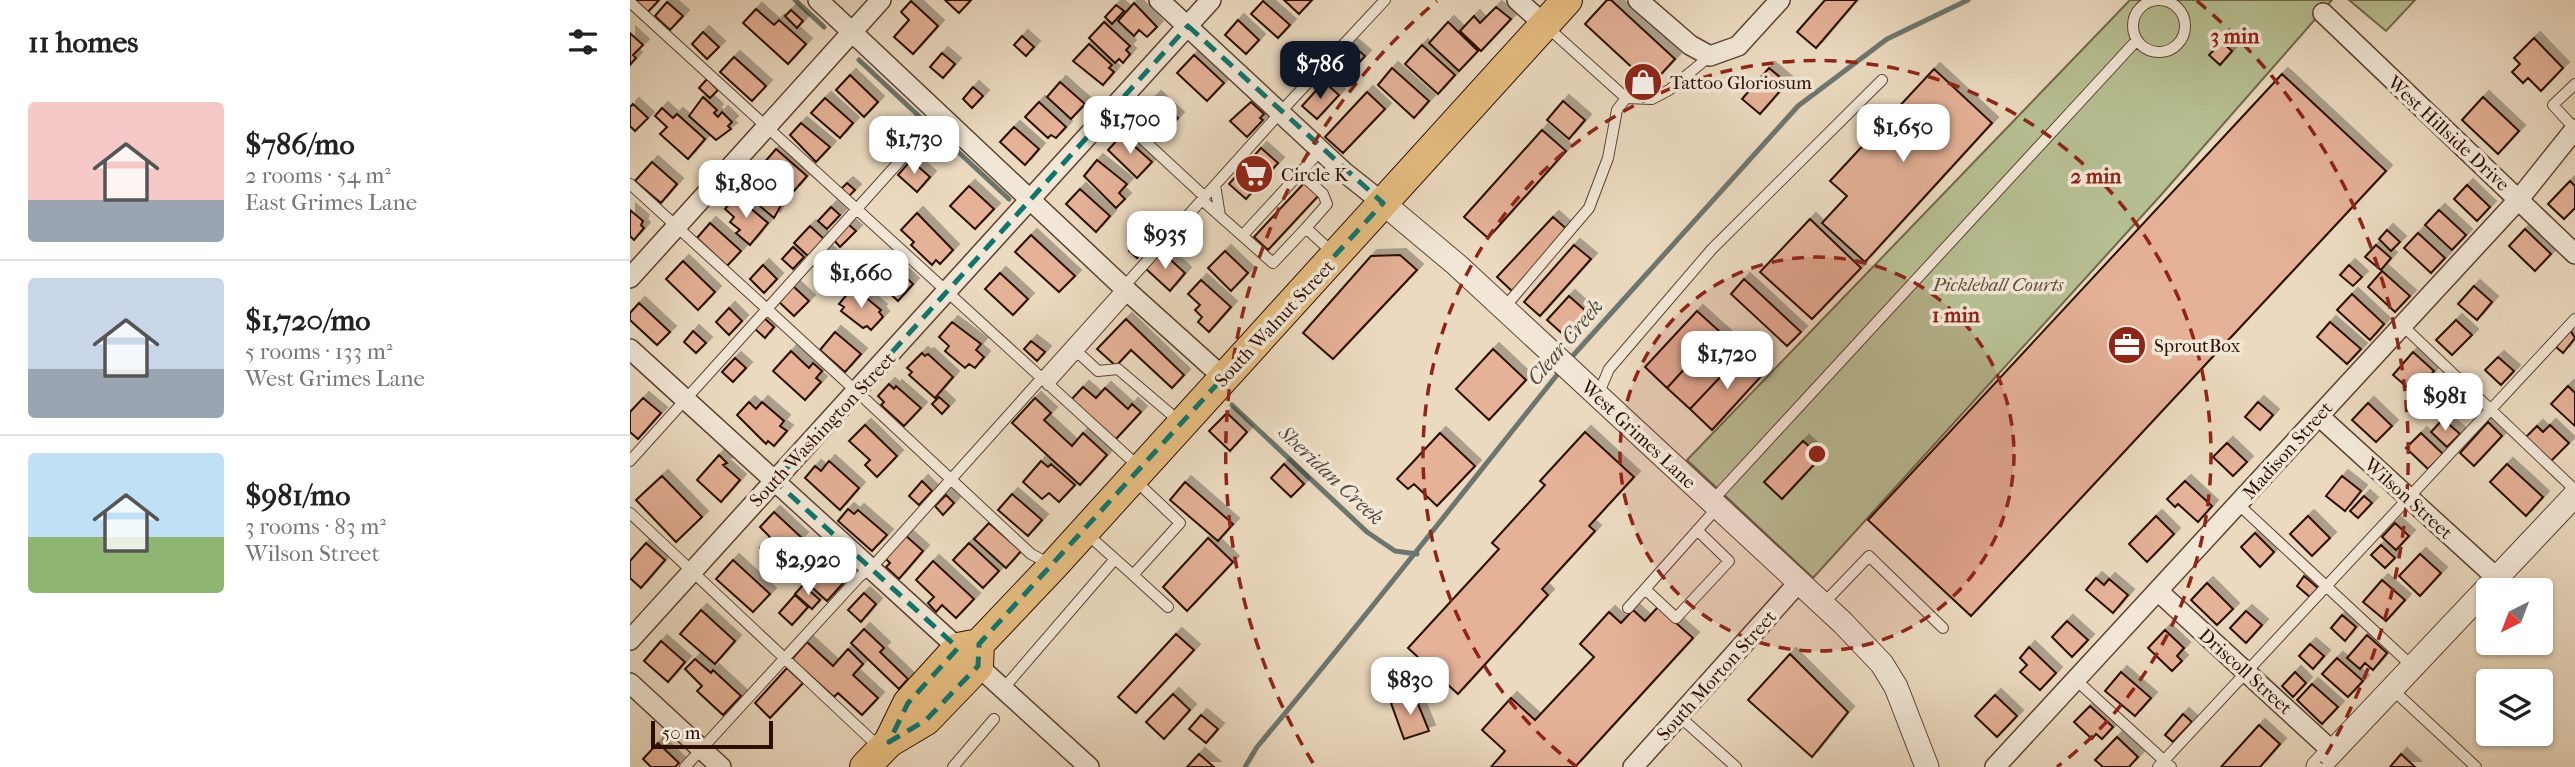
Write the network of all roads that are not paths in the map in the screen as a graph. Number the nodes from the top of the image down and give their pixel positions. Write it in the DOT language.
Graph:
graph roads {
  1 [pos="818,0"];
  2 [pos="881,0"];
  3 [pos="1159,0"];
  4 [pos="1211,0"];
  5 [pos="1385,0"];
  6 [pos="1517,0"];
  7 [pos="1567,0"];
  8 [pos="1638,0"];
  9 [pos="1780,0"];
  10 [pos="630,2"];
  11 [pos="2323,13"];
  12 [pos="1545,25"];
  13 [pos="1188,26"];
  14 [pos="852,32"];
  15 [pos="2136,41"];
  16 [pos="1710,56"];
  17 [pos="1882,80"];
  18 [pos="2575,83"];
  19 [pos="1626,98"];
  20 [pos="1280,113"];
  21 [pos="941,116"];
  22 [pos="1122,120"];
  23 [pos="764,127"];
  24 [pos="2575,129"];
  25 [pos="1321,150"];
  26 [pos="1300,173"];
  27 [pos="630,184"];
  28 [pos="1215,185"];
  29 [pos="1203,199"];
  30 [pos="2519,199"];
  31 [pos="1032,200"];
  32 [pos="1383,203"];
  33 [pos="1307,207"];
  34 [pos="856,210"];
  35 [pos="1220,216"];
  36 [pos="1315,216"];
  37 [pos="677,226"];
  38 [pos="1290,227"];
  39 [pos="1302,231"];
  40 [pos="1243,235"];
  41 [pos="1276,242"];
  42 [pos="1285,250"];
  43 [pos="2575,254"];
  44 [pos="1336,256"];
  45 [pos="630,278"];
  46 [pos="1127,291"];
  47 [pos="948,293"];
  48 [pos="768,309"];
  49 [pos="1504,309"];
  50 [pos="2575,318"];
  51 [pos="2400,324"];
  52 [pos="630,349"];
  53 [pos="1074,349"];
  54 [pos="1224,378"];
  55 [pos="1045,382"];
  56 [pos="1589,388"];
  57 [pos="861,396"];
  58 [pos="686,400"];
  59 [pos="2491,410"];
  60 [pos="2319,416"];
  61 [pos="1182,424"];
  62 [pos="630,461"];
  63 [pos="1137,474"];
  64 [pos="949,479"];
  65 [pos="775,481"];
  66 [pos="2575,492"];
  67 [pos="2409,498"];
  68 [pos="2238,504"];
  69 [pos="1714,505"];
  70 [pos="630,513"];
  71 [pos="1697,530"];
  72 [pos="1084,532"];
  73 [pos="1115,559"];
  74 [pos="1053,566"];
  75 [pos="870,568"];
  76 [pos="691,570"];
  77 [pos="1133,575"];
  78 [pos="2497,578"];
  79 [pos="2499,578"];
  80 [pos="1799,582"];
  81 [pos="2325,587"];
  82 [pos="1645,589"];
  83 [pos="2159,592"];
  84 [pos="2476,602"];
  85 [pos="1823,604"];
  86 [pos="1168,607"];
  87 [pos="1628,608"];
  88 [pos="1943,628"];
  89 [pos="630,640"];
  90 [pos="971,653"];
  91 [pos="784,660"];
  92 [pos="2414,667"];
  93 [pos="2247,672"];
  94 [pos="2076,680"];
  95 [pos="630,683"];
  96 [pos="2392,688"];
  97 [pos="1003,689"];
  98 [pos="1679,716"];
  99 [pos="994,719"];
  100 [pos="702,749"];
  101 [pos="874,759"];
  102 [pos="2325,759"];
  103 [pos="2165,765"];
  104 [pos="685,767"];
  105 [pos="721,767"];
  106 [pos="953,767"];
  107 [pos="1089,767"];
  108 [pos="1633,767"];
  109 [pos="1736,767"];
  110 [pos="1927,767"];
  111 [pos="1995,767"];
  112 [pos="2476,767"];
  1 -- 14 [label="street"];
  2 -- 14 [label="street"];
  3 -- 13 [label="street"];
  4 -- 13 [label="street, South Washington Street"];
  5 -- 20 [label="lane"];
  6 -- 12 [label="street"];
  7 -- 12 [label="main road, South Walnut Street"];
  8 -- 16 [label="street"];
  9 -- 16 [label="street"];
  10 -- 23 [label="lane"];
  11 -- 30 [label="street, West Hillside Drive"];
  12 -- 19 [label="lane"];
  12 -- 32 [label="main road, South Walnut Street"];
  13 -- 20 [label="street"];
  13 -- 31 [label="street, South Washington Street"];
  14 -- 21 [label="street"];
  14 -- 23 [label="street"];
  15 -- 15 [label="lane"];
  15 -- 69 [label="lane"];
  16 -- 19 [label="lane"];
  17 -- 56 [label="lane"];
  18 -- 24 [label="lane"];
  19 -- 49 [label="lane"];
  20 -- 25 [label="street"];
  20 -- 28 [label="lane"];
  21 -- 31 [label="street"];
  21 -- 34 [label="lane"];
  22 -- 29 [label="lane"];
  23 -- 34 [label="lane"];
  23 -- 37 [label="street"];
  24 -- 30 [label="street, Madison Street"];
  25 -- 26 [label="lane"];
  25 -- 32 [label="street"];
  26 -- 36 [label="lane"];
  26 -- 40 [label="lane"];
  27 -- 37 [label="lane"];
  28 -- 29 [label="lane"];
  28 -- 35 [label="lane"];
  29 -- 35 [label="lane"];
  29 -- 46 [label="lane"];
  30 -- 43 [label="street, West Hillside Drive"];
  30 -- 51 [label="street, Madison Street"];
  31 -- 46 [label="street"];
  31 -- 47 [label="street, South Washington Street"];
  32 -- 44 [label="main road, South Walnut Street"];
  32 -- 49 [label="street, West Grimes Lane"];
  33 -- 36 [label="lane"];
  34 -- 47 [label="lane"];
  34 -- 48 [label="lane"];
  35 -- 40 [label="lane"];
  36 -- 39 [label="lane"];
  37 -- 45 [label="street"];
  37 -- 48 [label="lane"];
  38 -- 39 [label="lane"];
  39 -- 42 [label="lane"];
  39 -- 44 [label="lane"];
  40 -- 42 [label="lane"];
  41 -- 42 [label="lane"];
  44 -- 54 [label="main road, South Walnut Street"];
  46 -- 53 [label="lane"];
  46 -- 54 [label="street"];
  47 -- 55 [label="lane"];
  47 -- 57 [label="street, South Washington Street"];
  48 -- 57 [label="lane"];
  48 -- 58 [label="lane"];
  49 -- 56 [label="street, West Grimes Lane"];
  50 -- 59 [label="lane"];
  51 -- 59 [label="lane"];
  51 -- 60 [label="street, Madison Street"];
  52 -- 58 [label="street"];
  53 -- 55 [label="lane"];
  53 -- 61 [label="lane"];
  54 -- 61 [label="main road, South Walnut Street"];
  55 -- 63 [label="lane"];
  55 -- 64 [label="lane"];
  56 -- 69 [label="street, West Grimes Lane"];
  57 -- 64 [label="lane"];
  57 -- 65 [label="street, South Washington Street"];
  58 -- 62 [label="lane"];
  58 -- 65 [label="street"];
  59 -- 66 [label="lane"];
  59 -- 67 [label="lane"];
  60 -- 67 [label="street, Wilson Street"];
  60 -- 68 [label="street, Madison Street"];
  61 -- 63 [label="main road, South Walnut Street"];
  63 -- 72 [label="main road, South Walnut Street"];
  63 -- 77 [label="lane"];
  64 -- 74 [label="lane"];
  64 -- 75 [label="lane"];
  65 -- 75 [label="street"];
  65 -- 76 [label="street, South Washington Street"];
  66 -- 79 [label="street"];
  67 -- 78 [label="street, Wilson Street"];
  67 -- 81 [label="lane"];
  68 -- 81 [label="lane"];
  68 -- 83 [label="street, Madison Street"];
  69 -- 71 [label="lane"];
  69 -- 80 [label="street, West Grimes Lane"];
  70 -- 76 [label="lane"];
  71 -- 82 [label="lane"];
  71 -- 82 [label="lane"];
  72 -- 73 [label="lane"];
  72 -- 74 [label="main road, South Walnut Street"];
  73 -- 77 [label="lane"];
  73 -- 97 [label="lane"];
  74 -- 90 [label="main road, South Walnut Street"];
  75 -- 90 [label="street"];
  75 -- 91 [label="lane"];
  76 -- 89 [label="street, South Washington Street"];
  76 -- 91 [label="lane"];
  77 -- 86 [label="lane"];
  80 -- 85 [label="street, West Grimes Lane"];
  80 -- 98 [label="street, South Morton Street"];
  81 -- 92 [label="lane"];
  81 -- 93 [label="lane"];
  82 -- 87 [label="lane"];
  83 -- 93 [label="street, Driscoll Street"];
  83 -- 94 [label="street, Madison Street"];
  84 -- 92 [label="street"];
  85 -- 88 [label="lane"];
  85 -- 110 [label="street, West Grimes Lane"];
  90 -- 97 [label="street"];
  90 -- 101 [label="main road, South Walnut Street"];
  91 -- 100 [label="lane"];
  91 -- 101 [label="lane"];
  92 -- 96 [label="street"];
  93 -- 102 [label="street, Driscoll Street"];
  93 -- 103 [label="lane"];
  94 -- 103 [label="lane"];
  94 -- 111 [label="street, Madison Street"];
  95 -- 100 [label="street"];
  96 -- 102 [label="street"];
  96 -- 112 [label="lane"];
  97 -- 107 [label="street"];
  98 -- 108 [label="street, South Morton Street"];
  98 -- 109 [label="lane"];
  99 -- 106 [label="lane"];
  100 -- 104 [label="lane"];
  100 -- 105 [label="street"];
}
